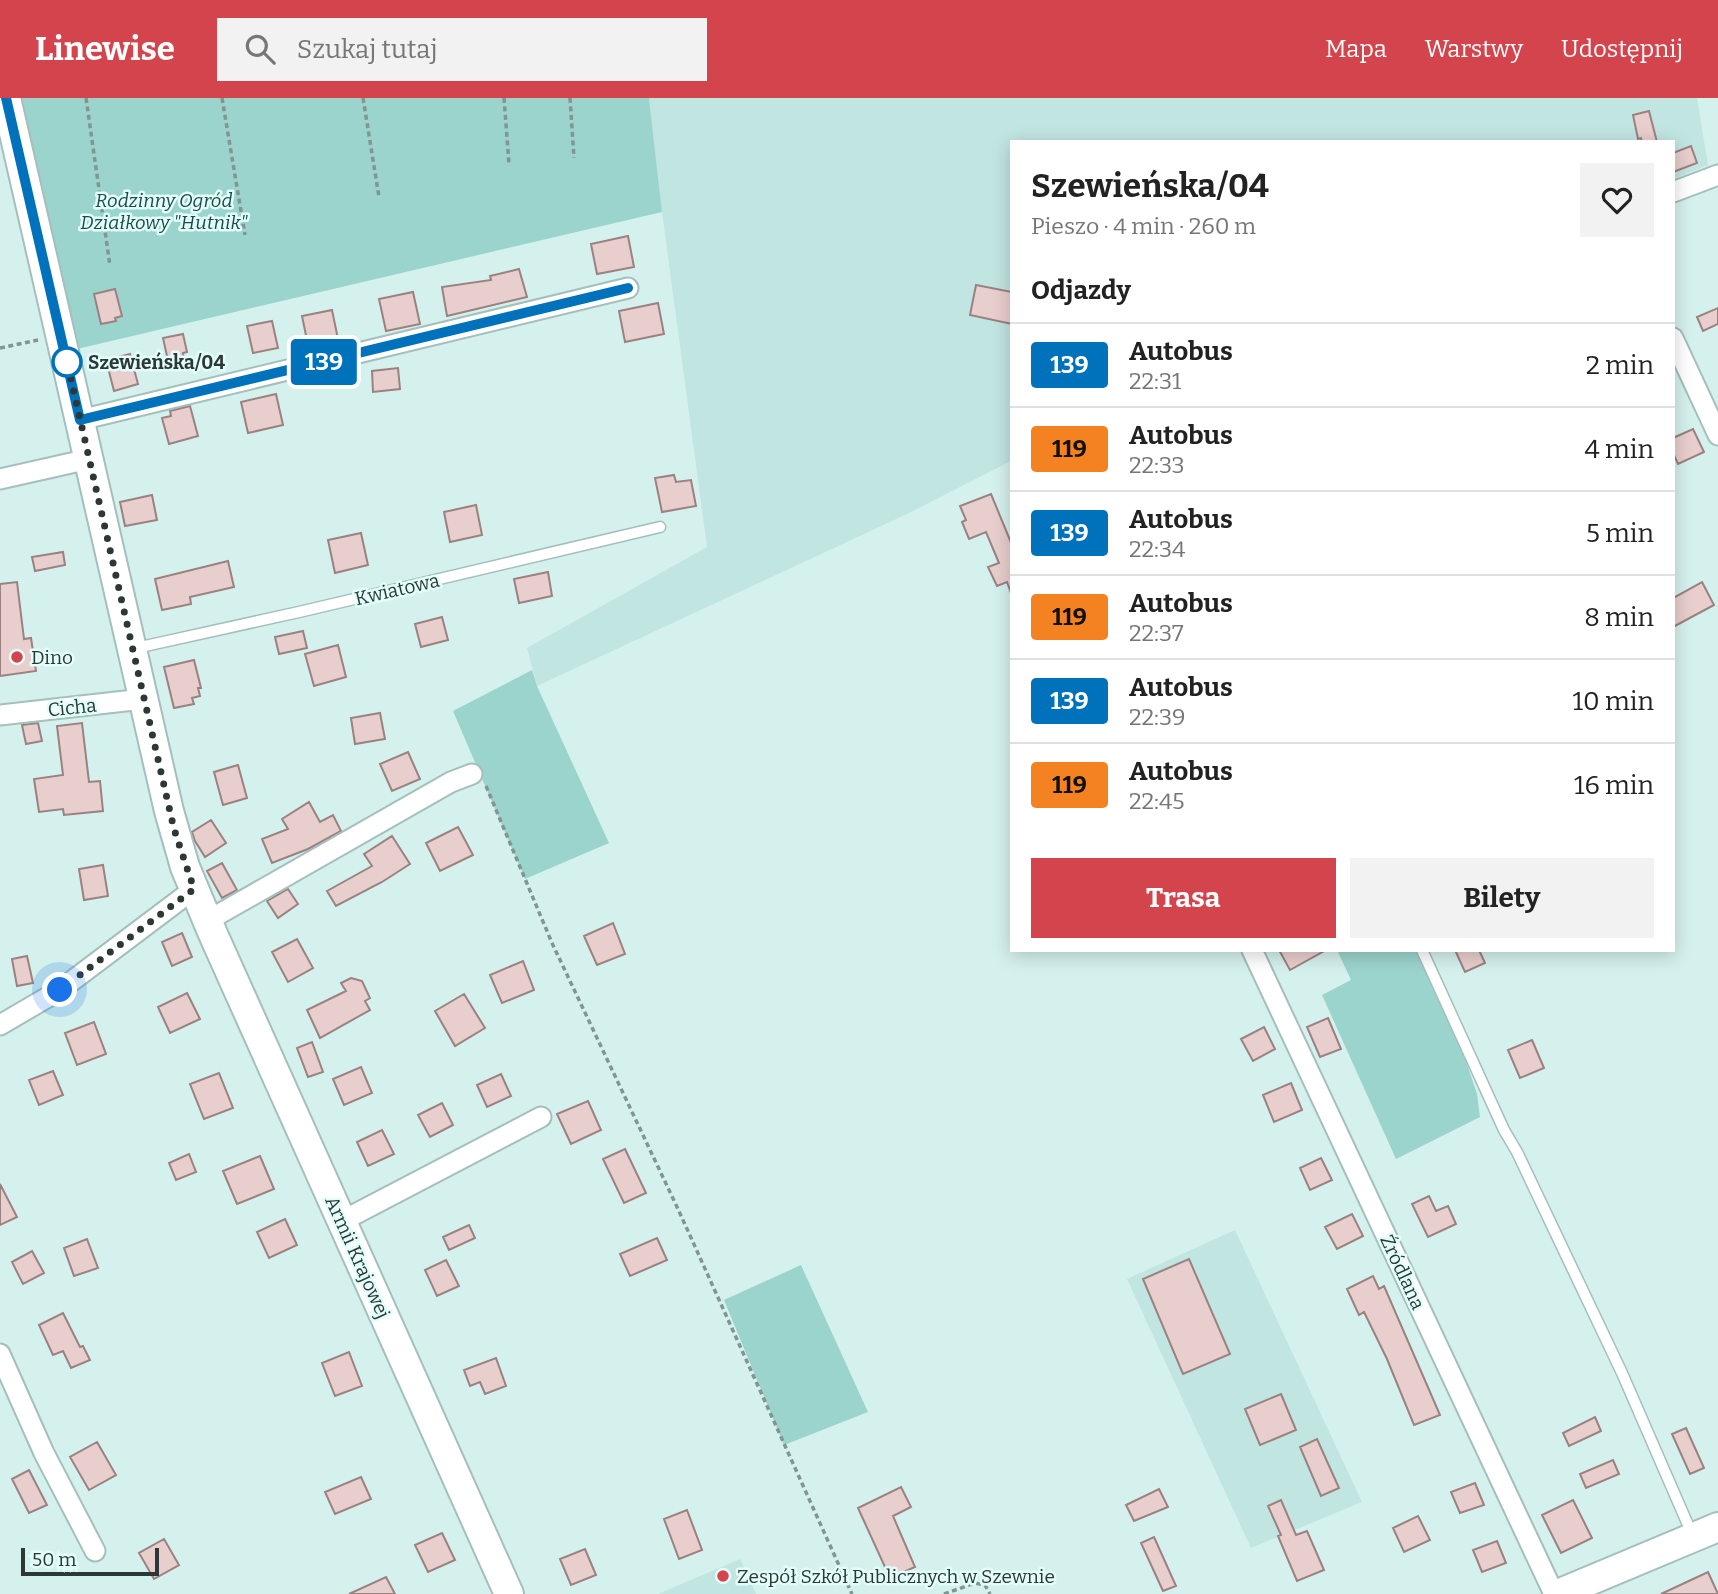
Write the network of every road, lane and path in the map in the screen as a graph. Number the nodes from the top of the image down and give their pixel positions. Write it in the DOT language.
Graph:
graph roads {
  1 [pos="6,98"];
  2 [pos="86,98"];
  3 [pos="222,98"];
  4 [pos="363,98"];
  5 [pos="504,98"];
  6 [pos="570,98"];
  7 [pos="9,150"];
  8 [pos="574,158"];
  9 [pos="509,164"];
  10 [pos="1718,175"];
  11 [pos="1675,191"];
  12 [pos="379,197"];
  13 [pos="245,236"];
  14 [pos="110,266"];
  15 [pos="628,288"];
  16 [pos="60,334"];
  17 [pos="1675,342"];
  18 [pos="0,348"];
  19 [pos="80,420"];
  20 [pos="1718,435"];
  21 [pos="89,459"];
  22 [pos="0,479"];
  23 [pos="660,527"];
  24 [pos="132,648"];
  25 [pos="143,699"];
  26 [pos="0,715"];
  27 [pos="472,774"];
  28 [pos="194,889"];
  29 [pos="207,921"];
  30 [pos="1253,952"];
  31 [pos="1423,952"];
  32 [pos="0,1025"];
  33 [pos="541,1117"];
  34 [pos="342,1222"];
  35 [pos="0,1354"];
  36 [pos="1706,1532"];
  37 [pos="95,1550"];
  38 [pos="509,1594"];
  39 [pos="852,1594"];
  40 [pos="944,1594"];
  41 [pos="990,1594"];
  42 [pos="1556,1594"];
  1 -- 7 [label="street, Armii Krajowej"];
  2 -- 14 [label="path"];
  3 -- 13 [label="path"];
  4 -- 12 [label="path"];
  5 -- 9 [label="path"];
  6 -- 8 [label="path"];
  7 -- 16 [label="street, Armii Krajowej"];
  10 -- 11 [label="street"];
  15 -- 19 [label="street"];
  16 -- 18 [label="path"];
  16 -- 19 [label="street, Armii Krajowej"];
  17 -- 20 [label="street"];
  19 -- 21 [label="street, Armii Krajowej"];
  21 -- 22 [label="street"];
  21 -- 24 [label="street, Armii Krajowej"];
  23 -- 24 [label="lane, Kwiatowa"];
  24 -- 25 [label="street, Armii Krajowej"];
  25 -- 26 [label="street, Cicha"];
  25 -- 28 [label="street, Armii Krajowej"];
  27 -- 29 [label="street"];
  27 -- 39 [label="path"];
  28 -- 29 [label="street, Armii Krajowej"];
  28 -- 32 [label="street"];
  29 -- 34 [label="street, Armii Krajowej"];
  30 -- 42 [label="street, Źródlana"];
  31 -- 36 [label="lane"];
  33 -- 34 [label="street"];
  34 -- 38 [label="street, Armii Krajowej"];
  35 -- 37 [label="street"];
  36 -- 42 [label="street"];
  40 -- 41 [label="path"];
}
